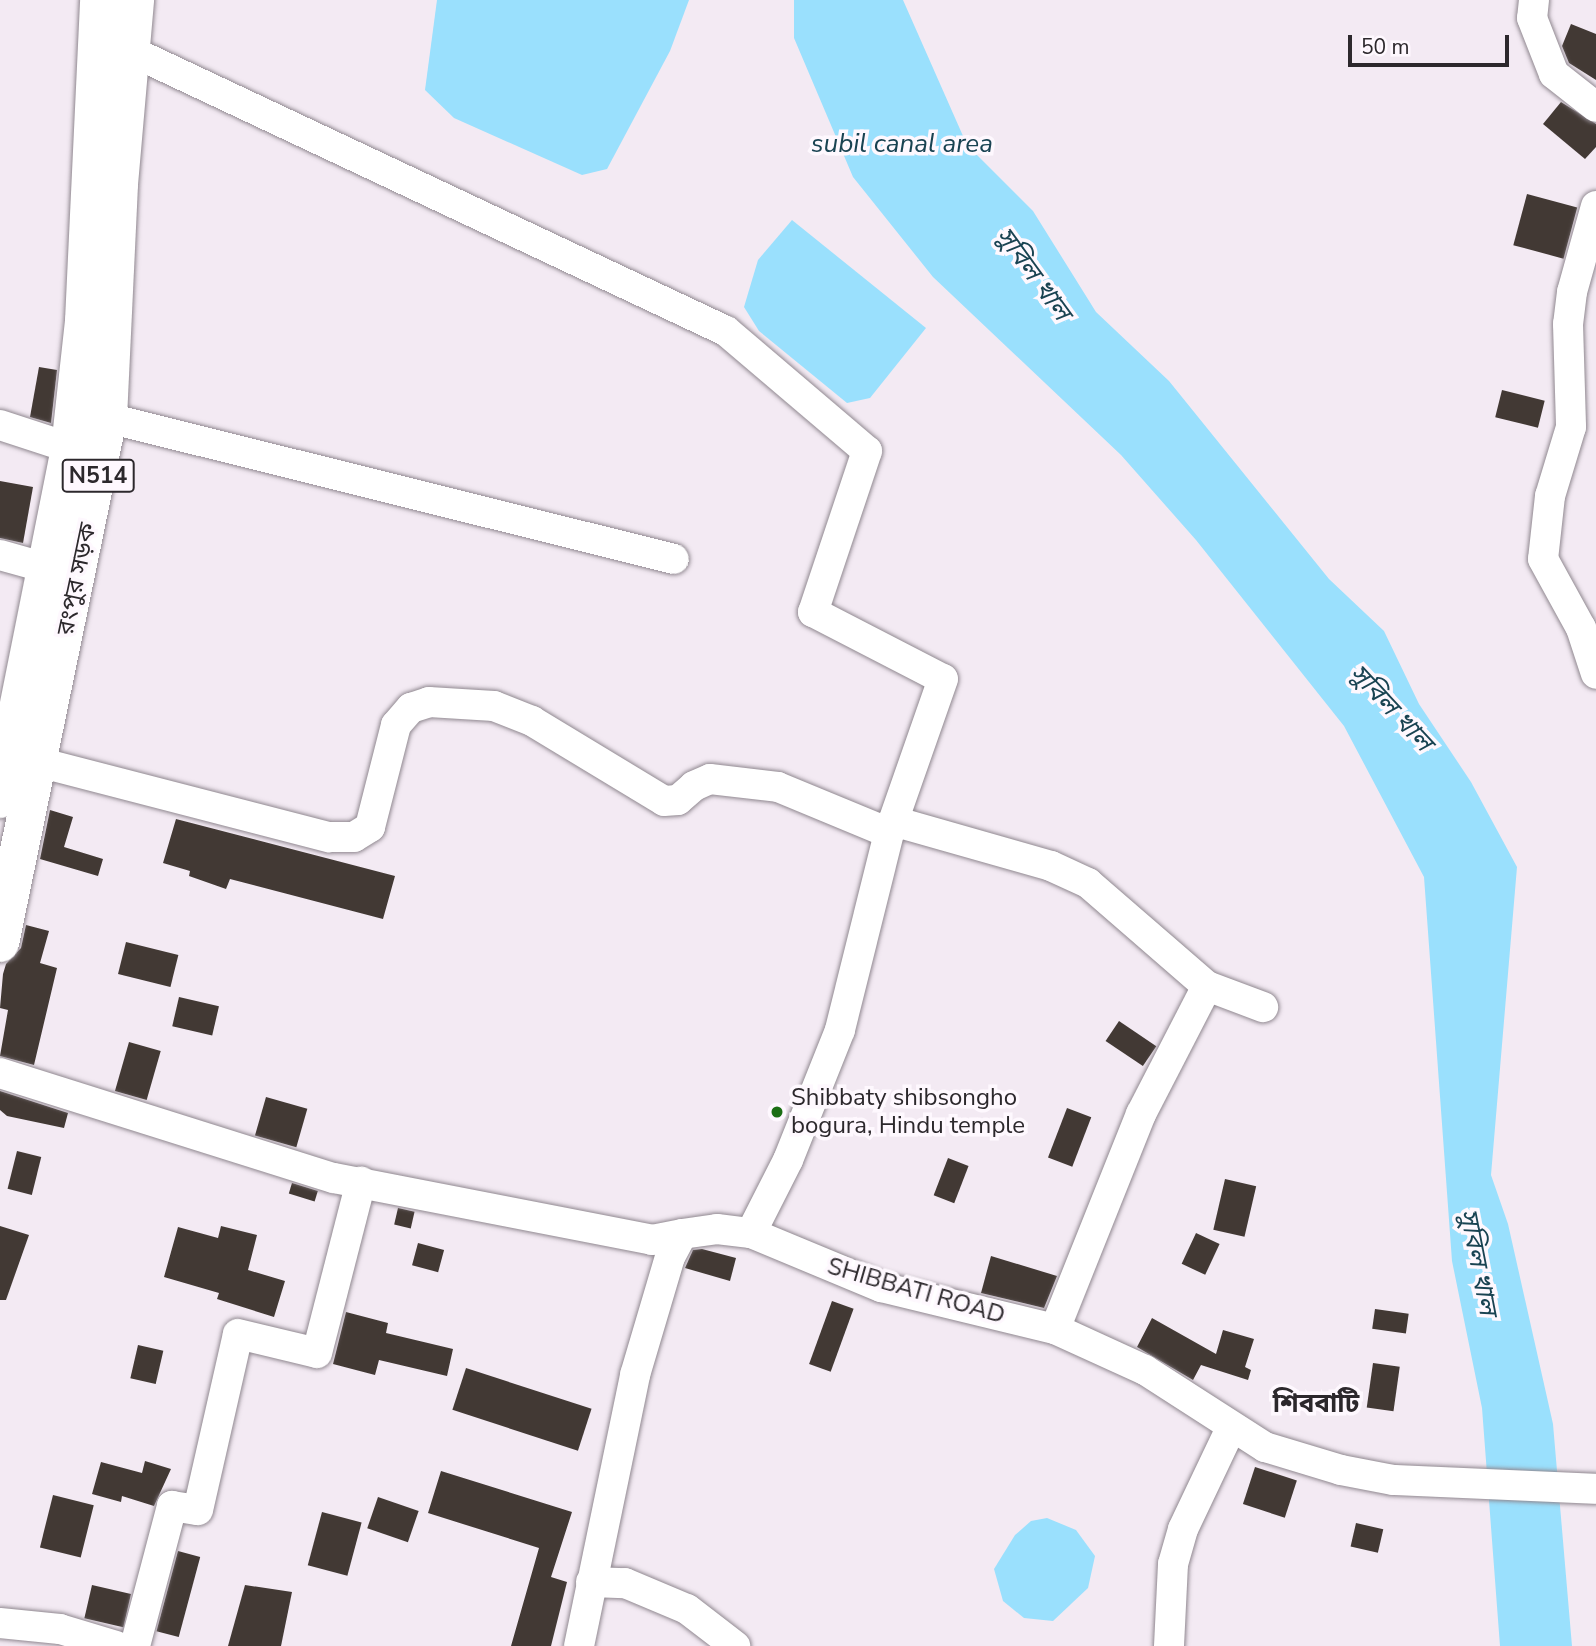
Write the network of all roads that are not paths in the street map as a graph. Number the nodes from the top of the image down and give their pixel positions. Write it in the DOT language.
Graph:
graph roads {
  1 [pos="99,0"];
  2 [pos="135,0"];
  3 [pos="1534,0"];
  4 [pos="133,52"];
  5 [pos="1596,107"];
  6 [pos="1596,205"];
  7 [pos="108,418"];
  8 [pos="0,425"];
  9 [pos="70,448"];
  10 [pos="0,555"];
  11 [pos="674,559"];
  12 [pos="43,567"];
  13 [pos="1596,674"];
  14 [pos="38,762"];
  15 [pos="0,799"];
  16 [pos="891,827"];
  17 [pos="0,943"];
  18 [pos="1207,986"];
  19 [pos="1263,1007"];
  20 [pos="0,1073"];
  21 [pos="361,1182"];
  22 [pos="751,1233"];
  23 [pos="682,1234"];
  24 [pos="1055,1329"];
  25 [pos="1231,1428"];
  26 [pos="1596,1489"];
  27 [pos="591,1582"];
  28 [pos="0,1623"];
  29 [pos="116,1646"];
  30 [pos="135,1646"];
  31 [pos="579,1646"];
  32 [pos="735,1646"];
  33 [pos="1169,1646"];
  1 -- 9 [label="highway, রংপুর সড়ক / N514"];
  2 -- 4 [label="highway, রংপুর সড়ক / N514"];
  3 -- 5 [label="street"];
  4 -- 7 [label="highway, রংপুর সড়ক / N514"];
  4 -- 16 [label="street"];
  6 -- 13 [label="street"];
  7 -- 11 [label="street"];
  7 -- 14 [label="highway, রংপুর সড়ক / N514"];
  8 -- 9 [label="street"];
  9 -- 12 [label="highway, রংপুর সড়ক / N514"];
  10 -- 12 [label="street"];
  12 -- 15 [label="highway, রংপুর সড়ক / N514"];
  14 -- 16 [label="street"];
  14 -- 17 [label="highway, রংপুর সড়ক / N514"];
  16 -- 18 [label="street"];
  16 -- 22 [label="street"];
  18 -- 19 [label="street"];
  18 -- 24 [label="street"];
  20 -- 21 [label="street, SHIBBATI ROAD"];
  21 -- 23 [label="street, SHIBBATI ROAD"];
  21 -- 30 [label="street"];
  22 -- 23 [label="street, SHIBBATI ROAD"];
  22 -- 24 [label="street, SHIBBATI ROAD"];
  23 -- 27 [label="street"];
  24 -- 25 [label="street, SHIBBATI ROAD"];
  25 -- 26 [label="street, SHIBBATI ROAD"];
  25 -- 33 [label="street"];
  27 -- 31 [label="street"];
  27 -- 32 [label="street"];
  28 -- 29 [label="street"];
}
